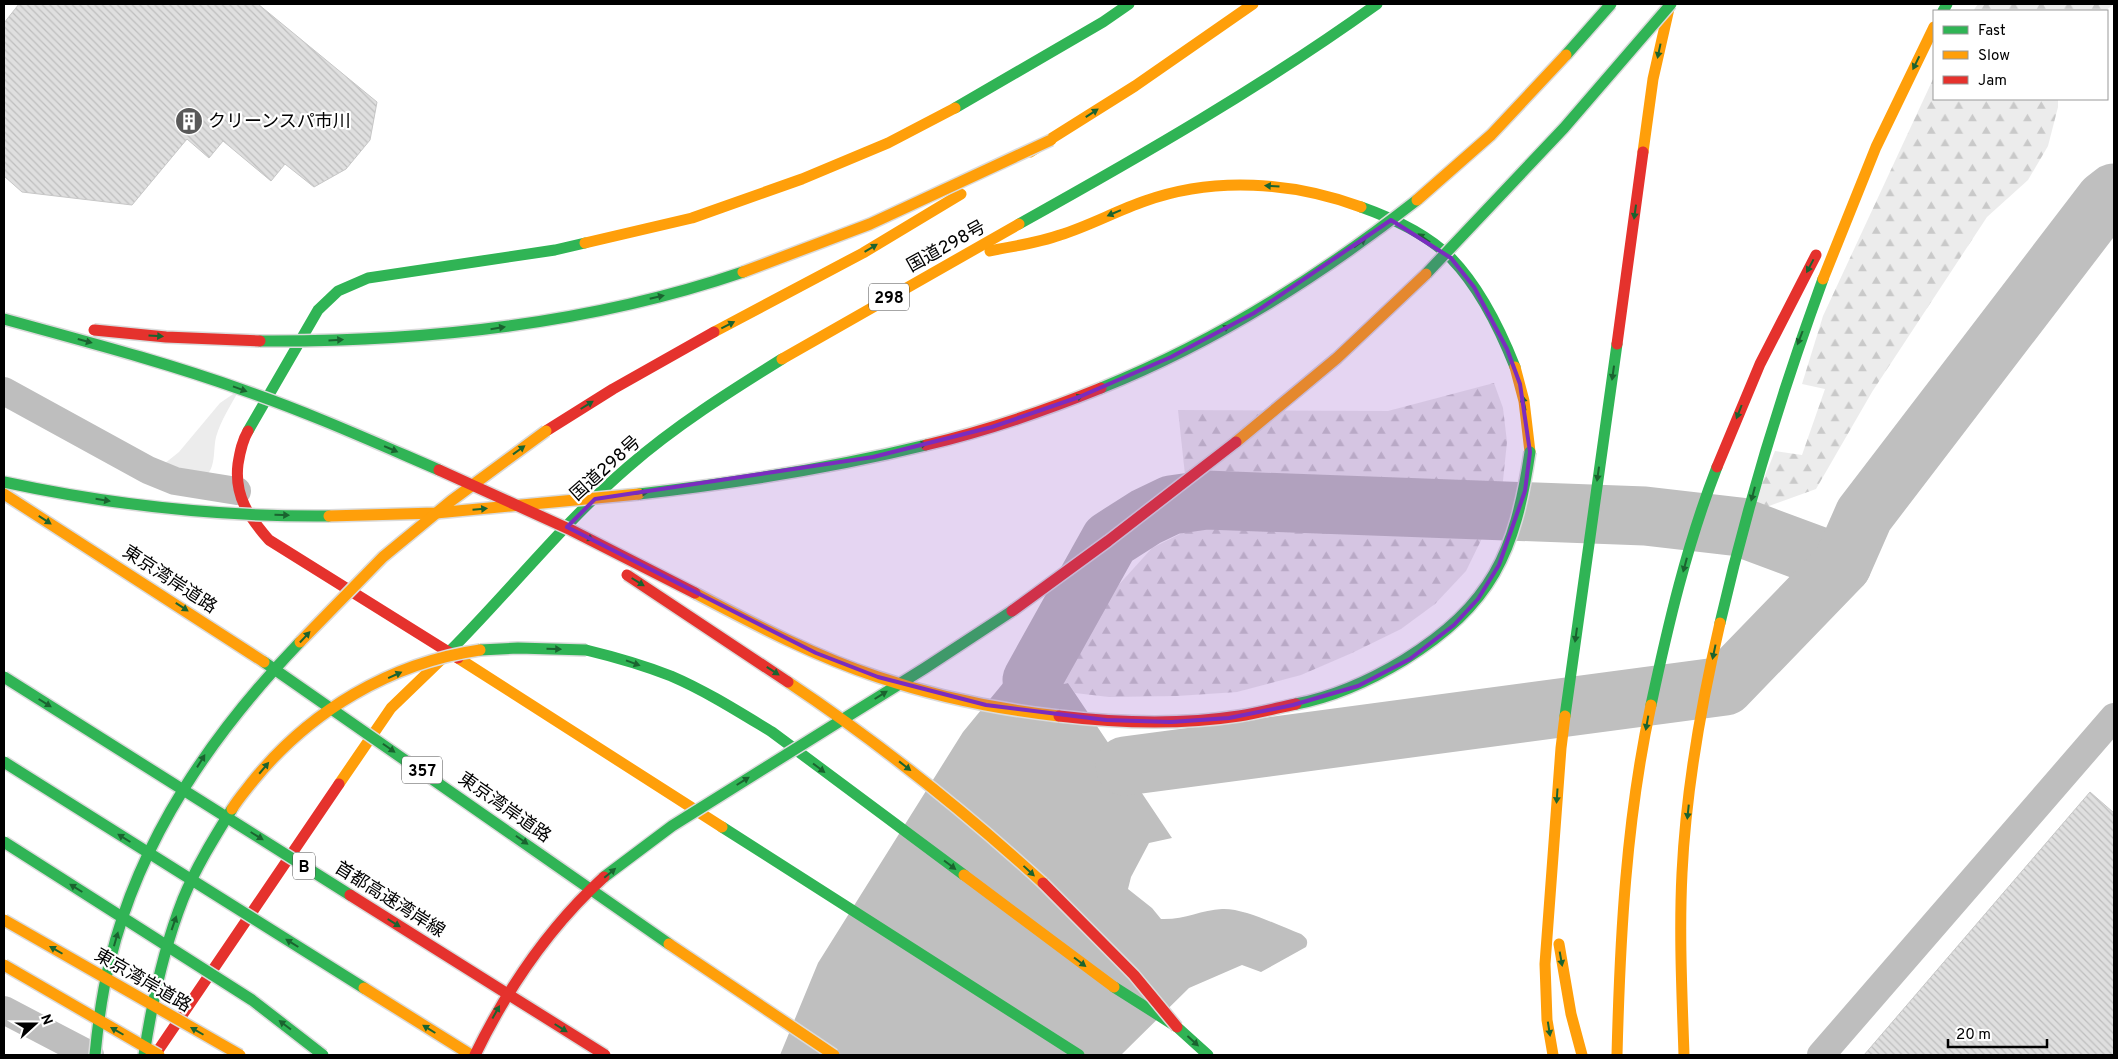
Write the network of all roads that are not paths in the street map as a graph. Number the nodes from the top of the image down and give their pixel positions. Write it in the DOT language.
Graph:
graph roads {
  1 [pos="1129,4"];
  2 [pos="1253,4"];
  3 [pos="1377,4"];
  4 [pos="1611,4"];
  5 [pos="1670,4"];
  6 [pos="1933,30"];
  7 [pos="1898,99"];
  8 [pos="1051,140"];
  9 [pos="1835,219"];
  10 [pos="1821,245"];
  11 [pos="960,258"];
  12 [pos="4,315"];
  13 [pos="4,319"];
  14 [pos="4,391"];
  15 [pos="4,482"];
  16 [pos="237,491"];
  17 [pos="491,493"];
  18 [pos="4,494"];
  19 [pos="587,551"];
  20 [pos="618,570"];
  21 [pos="449,652"];
  22 [pos="4,677"];
  23 [pos="2114,717"];
  24 [pos="4,762"];
  25 [pos="4,842"];
  26 [pos="1552,858"];
  27 [pos="4,920"];
  28 [pos="4,965"];
  29 [pos="4,1010"];
  30 [pos="1177,1027"];
  31 [pos="90,1055"];
  32 [pos="95,1055"];
  33 [pos="144,1055"];
  34 [pos="155,1055"];
  35 [pos="159,1055"];
  36 [pos="240,1055"];
  37 [pos="323,1055"];
  38 [pos="471,1055"];
  39 [pos="475,1055"];
  40 [pos="605,1055"];
  41 [pos="834,1055"];
  42 [pos="1079,1055"];
  43 [pos="1208,1055"];
  44 [pos="1553,1055"];
  45 [pos="1582,1055"];
  46 [pos="1617,1055"];
  47 [pos="1684,1055"];
  48 [pos="1821,1055"];
  1 -- 16 [label="main road"];
  8 -- 2 [label="main road, one-way"];
  3 -- 11 [label="main road, 国道298号 / 298"];
  15 -- 4 [label="main road, one-way, bridge"];
  5 -- 26 [label="main road, one-way"];
  39 -- 5 [label="main road, one-way, bridge"];
  6 -- 7 [label="main road, one-way"];
  7 -- 9 [label="main road"];
  7 -- 47 [label="main road, one-way"];
  12 -- 8 [label="main road, one-way, bridge"];
  32 -- 8 [label="main road, one-way, bridge"];
  10 -- 46 [label="main road, one-way"];
  17 -- 11 [label="main road, one-way, bridge"];
  11 -- 21 [label="main road, 国道298号 / 298"];
  13 -- 17 [label="main road, one-way, bridge"];
  14 -- 16 [label="street"];
  16 -- 21 [label="main road"];
  17 -- 19 [label="main road, bridge"];
  18 -- 41 [label="main road, 東京湾岸道路 / 357, one-way, bridge"];
  20 -- 30 [label="main road, one-way, bridge"];
  21 -- 34 [label="main road, 国道298号"];
  21 -- 42 [label="main road"];
  22 -- 40 [label="main road, 首都高速湾岸線 / B, one-way, bridge"];
  23 -- 48 [label="street"];
  38 -- 24 [label="main road, one-way, bridge"];
  37 -- 25 [label="main road, one-way, bridge"];
  26 -- 44 [label="main road, one-way"];
  26 -- 45 [label="main road, one-way"];
  36 -- 27 [label="main road, 東京湾岸道路, one-way, bridge"];
  35 -- 28 [label="main road, one-way, bridge"];
  29 -- 31 [label="street"];
  33 -- 30 [label="main road, one-way, bridge"];
  30 -- 43 [label="main road, one-way"];
}
